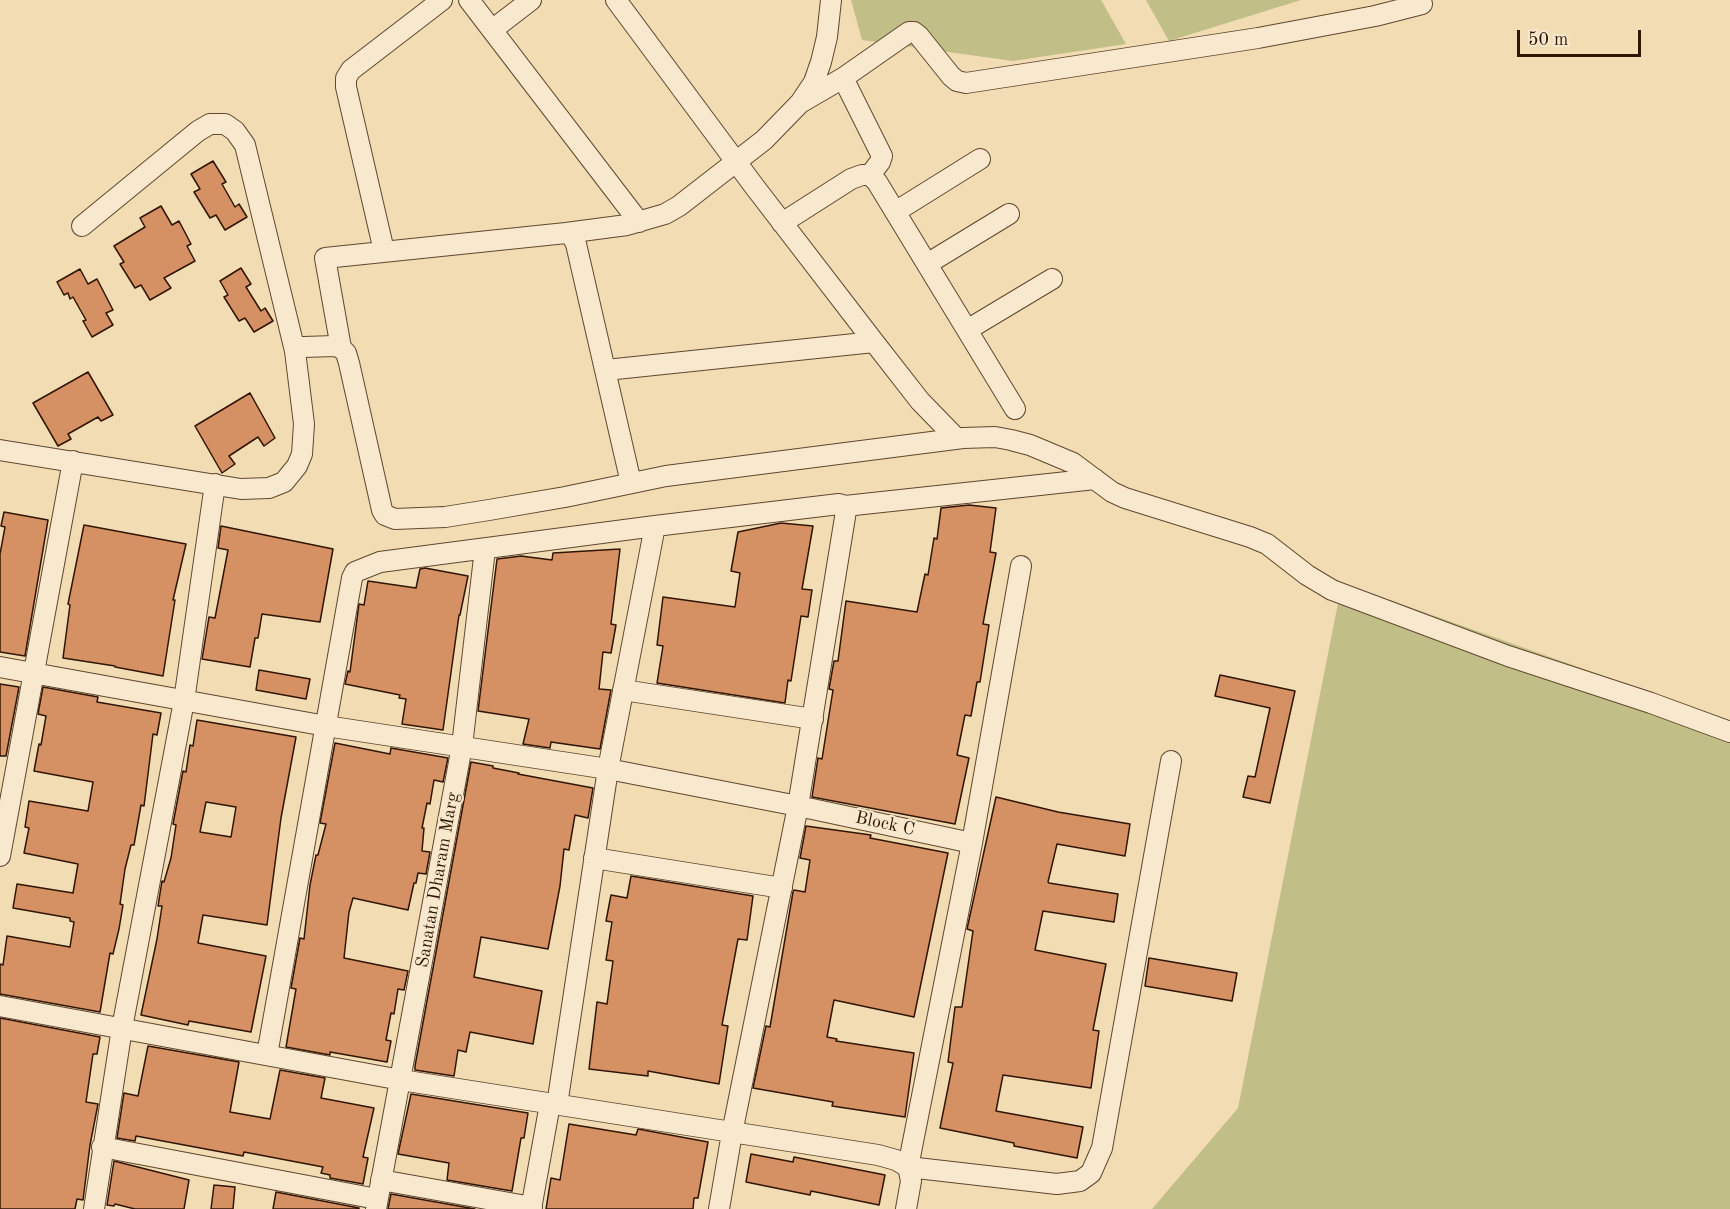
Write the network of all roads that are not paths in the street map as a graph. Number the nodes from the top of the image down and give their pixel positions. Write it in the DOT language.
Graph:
graph roads {
  1 [pos="442,0"];
  2 [pos="469,0"];
  3 [pos="531,0"];
  4 [pos="616,0"];
  5 [pos="831,0"];
  6 [pos="1422,4"];
  7 [pos="492,30"];
  8 [pos="843,78"];
  9 [pos="800,103"];
  10 [pos="980,159"];
  11 [pos="735,162"];
  12 [pos="870,175"];
  13 [pos="895,212"];
  14 [pos="1009,214"];
  15 [pos="639,222"];
  16 [pos="782,223"];
  17 [pos="81,226"];
  18 [pos="566,234"];
  19 [pos="384,251"];
  20 [pos="927,264"];
  21 [pos="1052,279"];
  22 [pos="967,330"];
  23 [pos="874,342"];
  24 [pos="341,348"];
  25 [pos="295,351"];
  26 [pos="606,370"];
  27 [pos="1015,409"];
  28 [pos="957,439"];
  29 [pos="0,450"];
  30 [pos="73,461"];
  31 [pos="1095,479"];
  32 [pos="631,483"];
  33 [pos="215,484"];
  34 [pos="844,506"];
  35 [pos="655,526"];
  36 [pos="485,549"];
  37 [pos="1021,567"];
  38 [pos="0,667"];
  39 [pos="36,672"];
  40 [pos="623,690"];
  41 [pos="184,701"];
  42 [pos="813,719"];
  43 [pos="326,726"];
  44 [pos="1730,732"];
  45 [pos="462,746"];
  46 [pos="1171,761"];
  47 [pos="608,769"];
  48 [pos="798,806"];
  49 [pos="972,843"];
  50 [pos="0,856"];
  51 [pos="594,858"];
  52 [pos="782,888"];
  53 [pos="0,1006"];
  54 [pos="122,1028"];
  55 [pos="267,1055"];
  56 [pos="402,1080"];
  57 [pos="553,1105"];
  58 [pos="732,1133"];
  59 [pos="102,1147"];
  60 [pos="908,1167"];
  61 [pos="378,1196"];
  62 [pos="531,1208"];
  63 [pos="94,1209"];
  64 [pos="719,1209"];
  65 [pos="906,1209"];
  1 -- 19 [label="street"];
  2 -- 7 [label="street"];
  3 -- 7 [label="street"];
  4 -- 11 [label="street"];
  5 -- 9 [label="street"];
  6 -- 8 [label="street"];
  7 -- 15 [label="street"];
  8 -- 9 [label="street"];
  8 -- 12 [label="street"];
  9 -- 11 [label="street"];
  10 -- 13 [label="street"];
  11 -- 15 [label="street"];
  11 -- 16 [label="street"];
  12 -- 13 [label="street"];
  12 -- 16 [label="street"];
  13 -- 20 [label="street"];
  14 -- 20 [label="street"];
  15 -- 18 [label="street"];
  16 -- 23 [label="street"];
  17 -- 25 [label="street"];
  18 -- 19 [label="street"];
  18 -- 26 [label="street"];
  19 -- 24 [label="street"];
  20 -- 22 [label="street"];
  21 -- 22 [label="street"];
  22 -- 27 [label="street"];
  23 -- 26 [label="street"];
  23 -- 28 [label="street"];
  24 -- 25 [label="street"];
  24 -- 32 [label="street"];
  25 -- 33 [label="street"];
  26 -- 32 [label="street"];
  28 -- 31 [label="street"];
  28 -- 32 [label="street"];
  29 -- 30 [label="street"];
  30 -- 33 [label="street"];
  30 -- 39 [label="street"];
  31 -- 34 [label="street"];
  31 -- 44 [label="street"];
  33 -- 41 [label="street"];
  34 -- 35 [label="street"];
  34 -- 42 [label="street"];
  35 -- 36 [label="street"];
  35 -- 40 [label="street"];
  36 -- 43 [label="street"];
  36 -- 45 [label="street, Sanatan Dharam Marg"];
  37 -- 49 [label="street"];
  38 -- 39 [label="street, Block C"];
  39 -- 41 [label="street, Block C"];
  39 -- 50 [label="street"];
  40 -- 42 [label="street"];
  40 -- 47 [label="street"];
  41 -- 43 [label="street, Block C"];
  41 -- 54 [label="street"];
  42 -- 48 [label="street"];
  43 -- 45 [label="street, Block C"];
  43 -- 55 [label="street"];
  45 -- 47 [label="street, Block C"];
  45 -- 56 [label="street, Sanatan Dharam Marg"];
  46 -- 60 [label="street"];
  47 -- 48 [label="street, Block C"];
  47 -- 51 [label="street"];
  48 -- 49 [label="street, Block C"];
  48 -- 52 [label="street"];
  49 -- 60 [label="street"];
  51 -- 52 [label="street"];
  51 -- 57 [label="street"];
  52 -- 58 [label="street"];
  53 -- 54 [label="street"];
  54 -- 55 [label="street"];
  54 -- 59 [label="street"];
  55 -- 56 [label="street"];
  56 -- 57 [label="street"];
  56 -- 61 [label="street, Sanatan Dharam Marg"];
  57 -- 58 [label="street"];
  57 -- 62 [label="street"];
  58 -- 60 [label="street"];
  58 -- 64 [label="street"];
  59 -- 61 [label="street"];
  59 -- 63 [label="street"];
  60 -- 65 [label="street"];
  61 -- 62 [label="street"];
}
